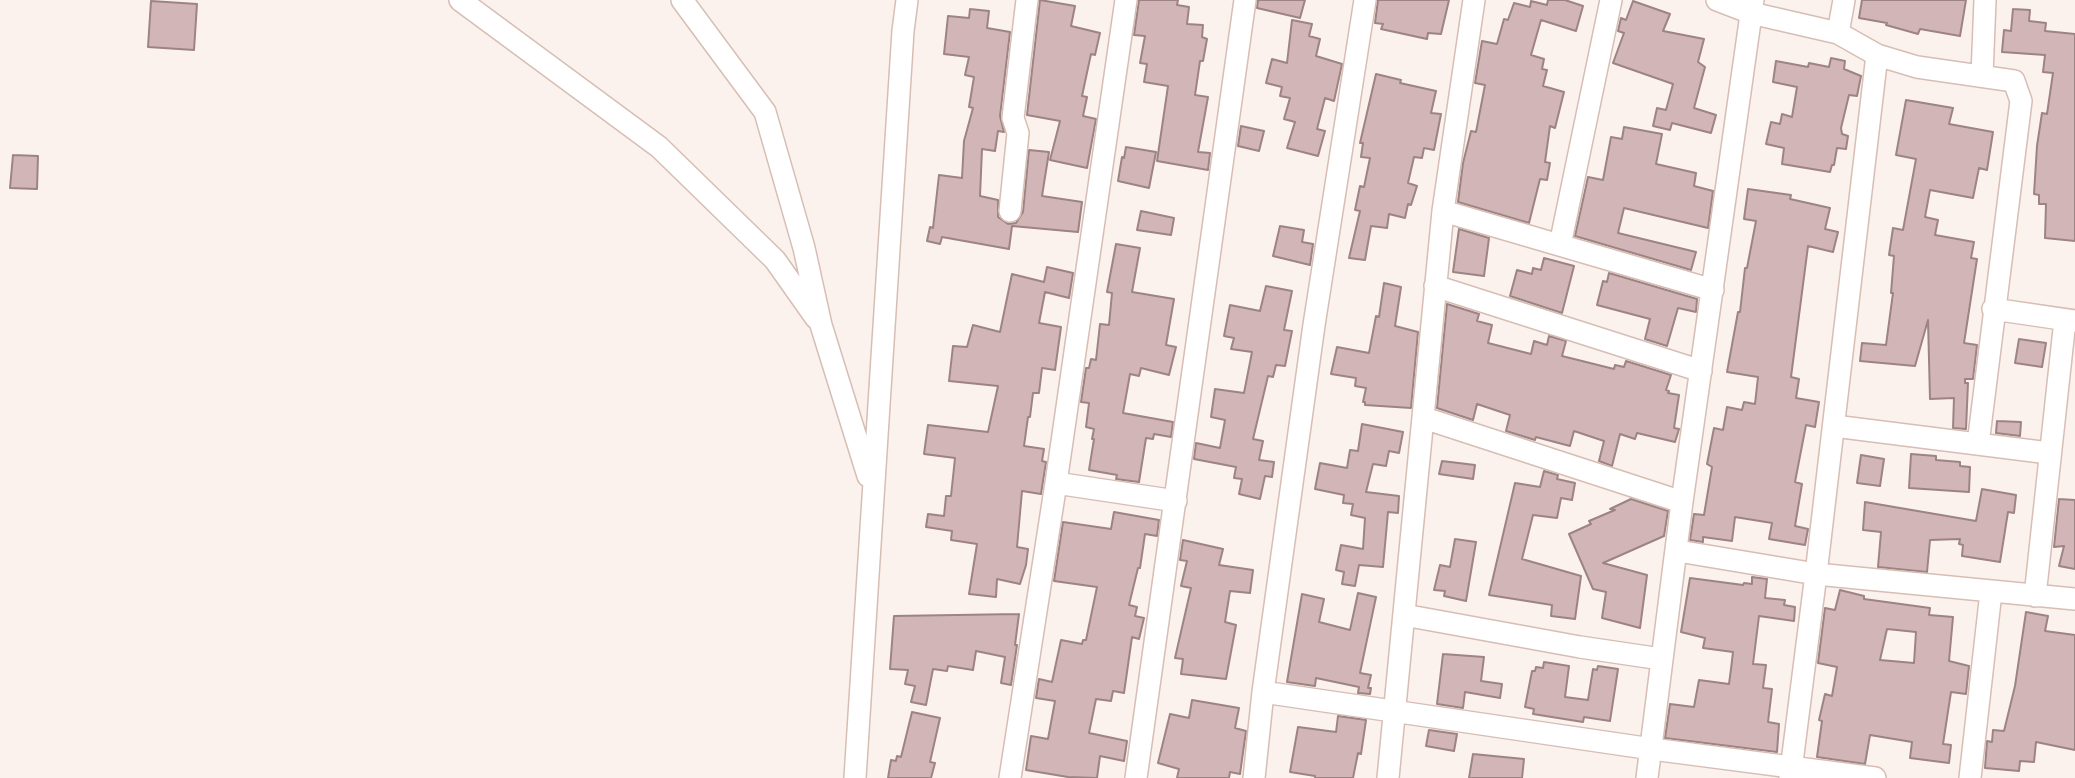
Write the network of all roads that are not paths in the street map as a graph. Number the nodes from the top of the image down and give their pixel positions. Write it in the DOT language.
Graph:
graph roads {
  1 [pos="460,0"];
  2 [pos="682,0"];
  3 [pos="907,0"];
  4 [pos="1027,0"];
  5 [pos="1126,0"];
  6 [pos="1245,0"];
  7 [pos="1365,0"];
  8 [pos="1474,0"];
  9 [pos="1611,0"];
  10 [pos="1717,0"];
  11 [pos="1844,0"];
  12 [pos="1985,0"];
  13 [pos="1752,6"];
  14 [pos="1838,33"];
  15 [pos="1877,55"];
  16 [pos="1982,76"];
  17 [pos="1010,211"];
  18 [pos="1443,211"];
  19 [pos="1560,245"];
  20 [pos="1435,286"];
  21 [pos="1713,290"];
  22 [pos="1993,309"];
  23 [pos="2070,321"];
  24 [pos="821,326"];
  25 [pos="1701,371"];
  26 [pos="1424,418"];
  27 [pos="1833,426"];
  28 [pos="1978,443"];
  29 [pos="2049,453"];
  30 [pos="1056,483"];
  31 [pos="873,495"];
  32 [pos="1176,501"];
  33 [pos="1682,502"];
  34 [pos="1678,551"];
  35 [pos="1816,574"];
  36 [pos="1991,592"];
  37 [pos="2035,596"];
  38 [pos="2075,599"];
  39 [pos="1404,615"];
  40 [pos="1661,659"];
  41 [pos="1263,692"];
  42 [pos="1395,710"];
  43 [pos="1651,749"];
  44 [pos="1790,773"];
  45 [pos="855,778"];
  46 [pos="1010,778"];
  47 [pos="1136,778"];
  48 [pos="1254,778"];
  49 [pos="1388,778"];
  50 [pos="1647,778"];
  51 [pos="1875,778"];
  52 [pos="1970,778"];
  1 -- 24 [label="street"];
  2 -- 24 [label="street"];
  3 -- 31 [label="street"];
  4 -- 17 [label="street"];
  5 -- 30 [label="street"];
  6 -- 32 [label="street"];
  7 -- 41 [label="street"];
  8 -- 18 [label="street"];
  9 -- 19 [label="street"];
  10 -- 13 [label="street"];
  11 -- 14 [label="street"];
  12 -- 16 [label="street"];
  13 -- 14 [label="street"];
  13 -- 21 [label="street"];
  14 -- 15 [label="street"];
  15 -- 16 [label="street"];
  15 -- 27 [label="street"];
  16 -- 22 [label="street"];
  18 -- 19 [label="street"];
  18 -- 20 [label="street"];
  19 -- 21 [label="street"];
  20 -- 25 [label="street"];
  20 -- 26 [label="street"];
  21 -- 25 [label="street"];
  22 -- 23 [label="street"];
  22 -- 28 [label="street"];
  23 -- 29 [label="street"];
  24 -- 31 [label="street"];
  25 -- 33 [label="street"];
  26 -- 33 [label="street"];
  26 -- 39 [label="street"];
  27 -- 28 [label="street"];
  27 -- 35 [label="street"];
  28 -- 29 [label="street"];
  29 -- 37 [label="street"];
  30 -- 32 [label="street"];
  30 -- 46 [label="street"];
  31 -- 45 [label="street"];
  32 -- 47 [label="street"];
  33 -- 34 [label="street"];
  34 -- 35 [label="street"];
  34 -- 40 [label="street"];
  35 -- 36 [label="street"];
  35 -- 44 [label="street"];
  36 -- 37 [label="street"];
  36 -- 52 [label="street"];
  37 -- 38 [label="street"];
  39 -- 40 [label="street"];
  39 -- 42 [label="street"];
  40 -- 43 [label="street"];
  41 -- 42 [label="street"];
  41 -- 48 [label="street"];
  42 -- 43 [label="street"];
  42 -- 49 [label="street"];
  43 -- 44 [label="street"];
  43 -- 50 [label="street"];
  44 -- 51 [label="street"];
}
